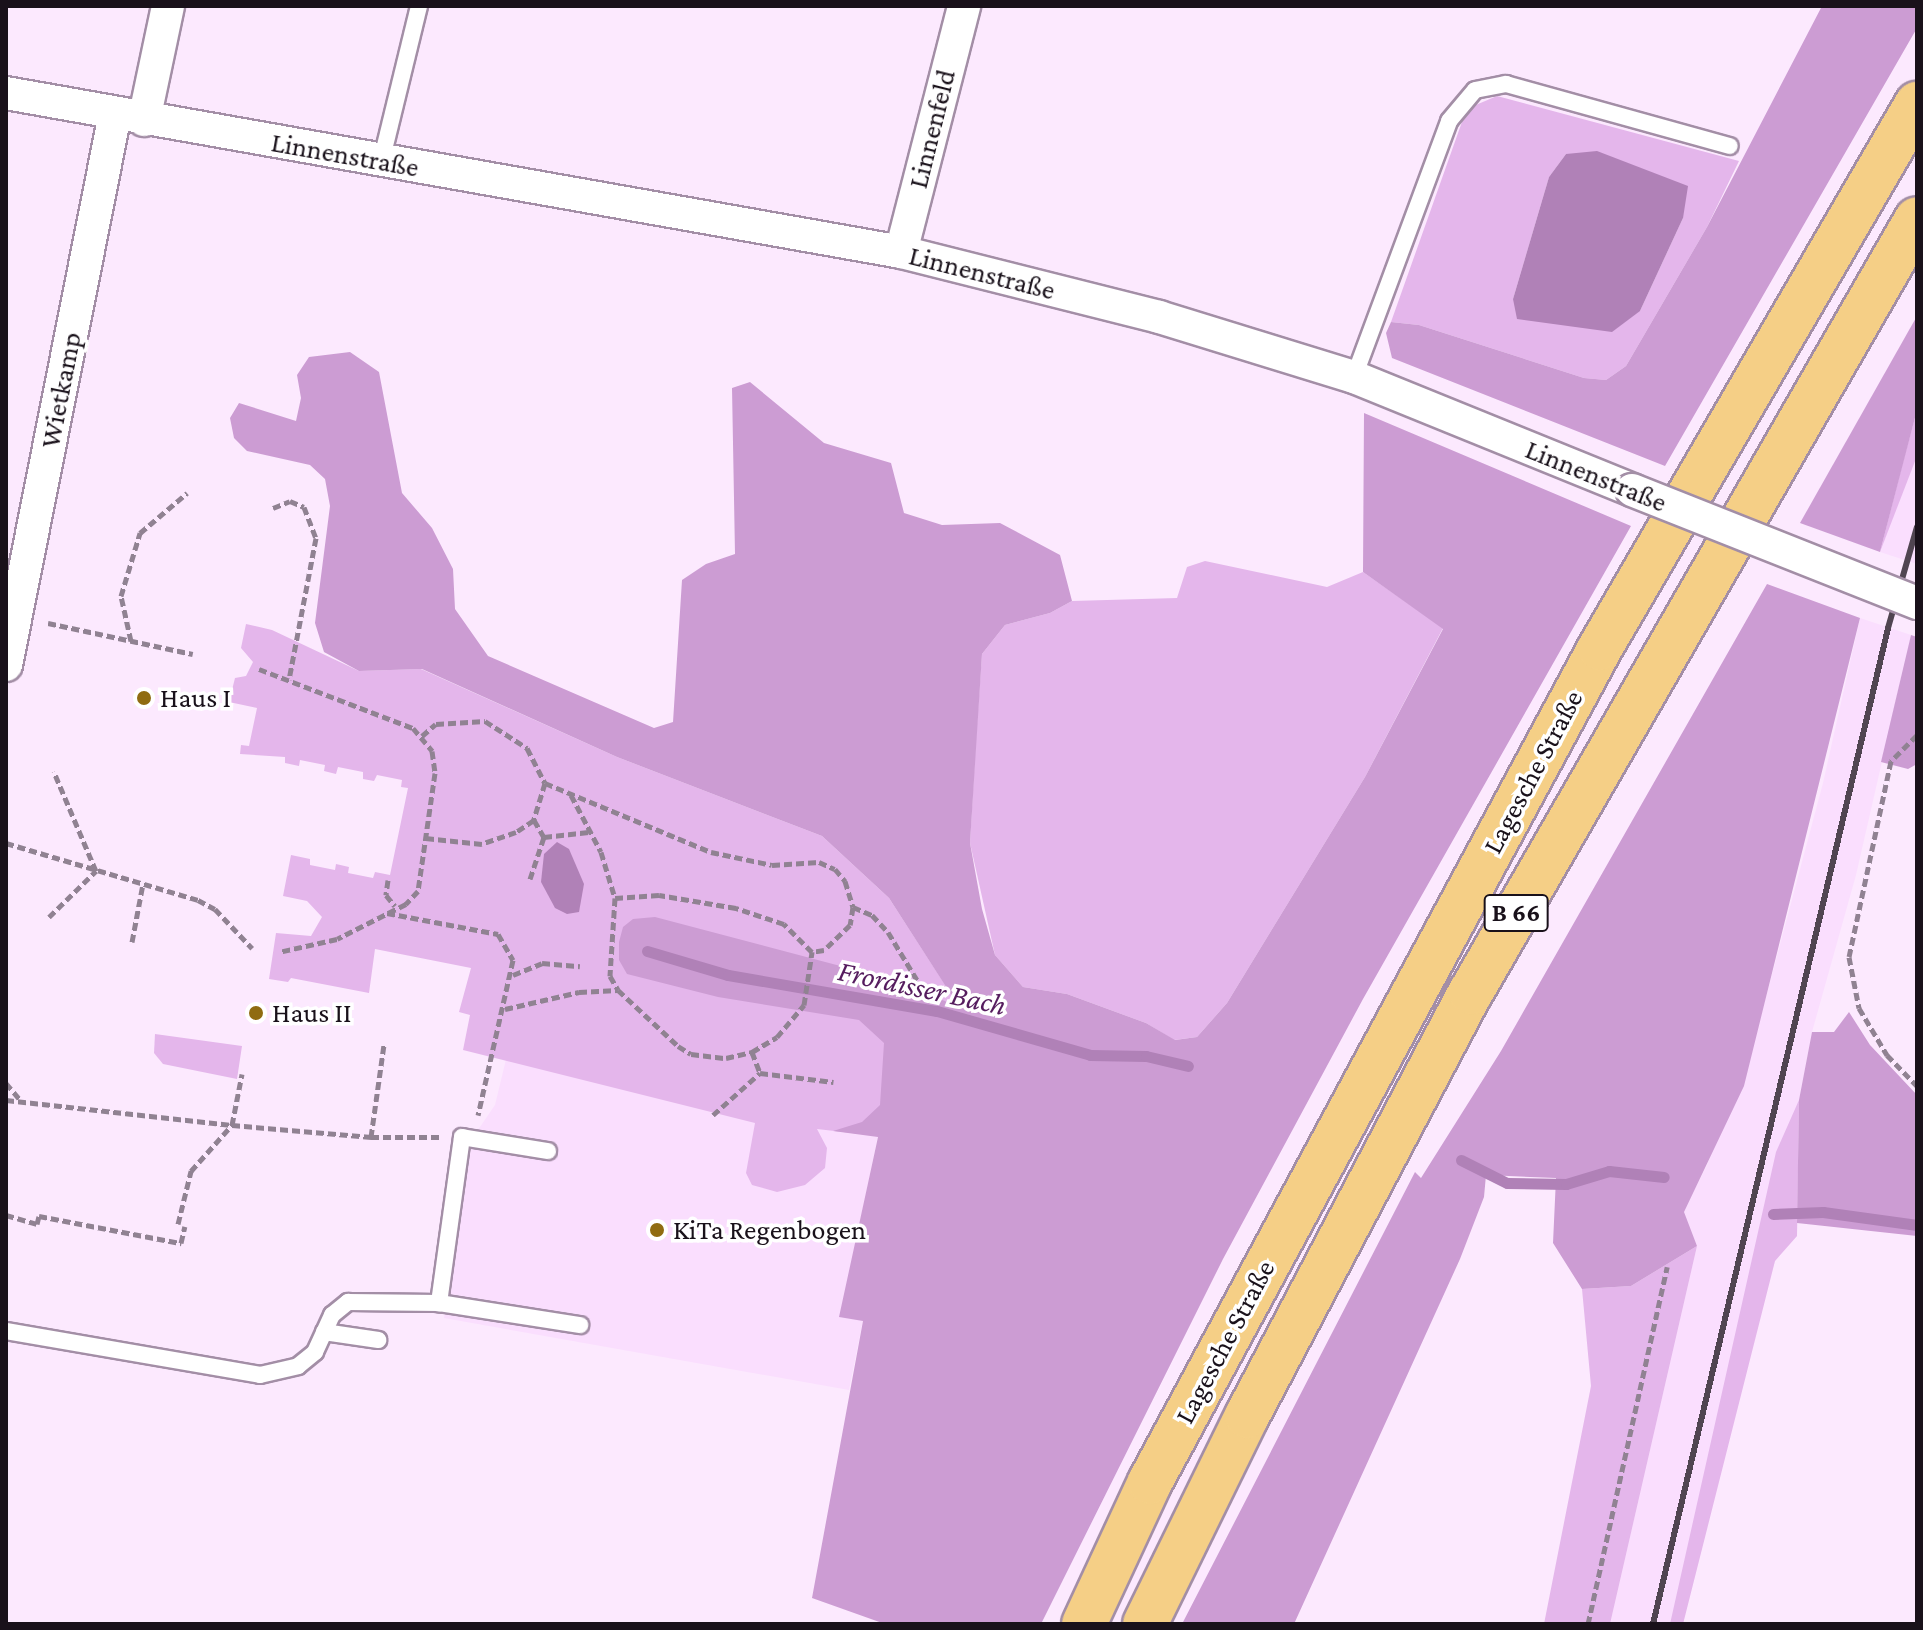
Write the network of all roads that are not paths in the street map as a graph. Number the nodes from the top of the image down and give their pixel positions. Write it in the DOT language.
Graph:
graph roads {
  1 [pos="168,6"];
  2 [pos="419,6"];
  3 [pos="964,6"];
  4 [pos="6,93"];
  5 [pos="1917,104"];
  6 [pos="130,117"];
  7 [pos="1730,146"];
  8 [pos="381,162"];
  9 [pos="1917,219"];
  10 [pos="901,252"];
  11 [pos="1354,377"];
  12 [pos="1917,603"];
  13 [pos="6,665"];
  14 [pos="548,1151"];
  15 [pos="439,1303"];
  16 [pos="580,1325"];
  17 [pos="6,1331"];
  18 [pos="324,1332"];
  19 [pos="378,1340"];
  20 [pos="1084,1624"];
  21 [pos="1145,1624"];
  1 -- 6 [label="street, Wietkamp"];
  2 -- 8 [label="lane"];
  3 -- 10 [label="street, Linnenfeld"];
  4 -- 6 [label="street, Linnenstraße"];
  5 -- 20 [label="highway, Lagesche Straße / B 66"];
  6 -- 8 [label="street, Linnenstraße"];
  6 -- 13 [label="street, Wietkamp"];
  7 -- 11 [label="lane"];
  8 -- 10 [label="street, Linnenstraße"];
  9 -- 21 [label="highway, Lagesche Straße / B 66"];
  10 -- 11 [label="street, Linnenstraße"];
  11 -- 12 [label="street, Linnenstraße, bridge"];
  14 -- 15 [label="lane"];
  15 -- 16 [label="lane"];
  15 -- 18 [label="lane"];
  17 -- 18 [label="lane"];
  18 -- 19 [label="lane"];
}
